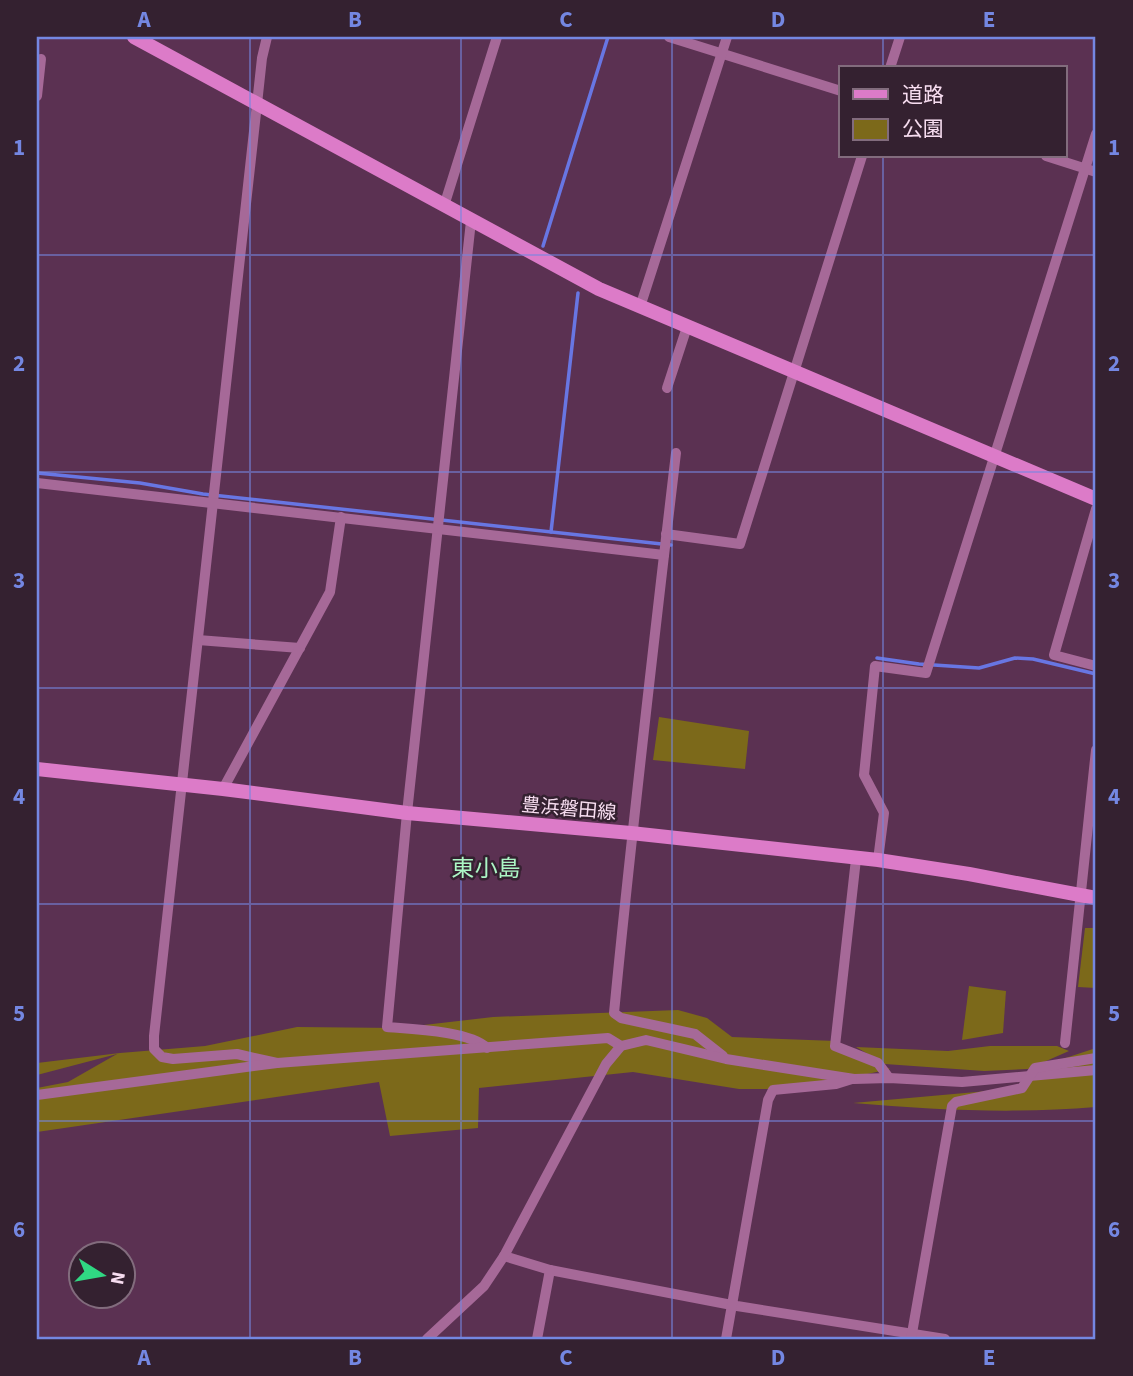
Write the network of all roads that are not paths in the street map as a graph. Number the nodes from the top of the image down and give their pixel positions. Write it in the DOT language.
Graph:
graph roads {
  1 [pos="134,37"];
  2 [pos="267,37"];
  3 [pos="497,37"];
  4 [pos="669,37"];
  5 [pos="727,37"];
  6 [pos="900,37"];
  7 [pos="722,53"];
  8 [pos="41,59"];
  9 [pos="891,66"];
  10 [pos="839,90"];
  11 [pos="37,96"];
  12 [pos="257,104"];
  13 [pos="1096,134"];
  14 [pos="861,158"];
  15 [pos="1052,158"];
  16 [pos="1091,170"];
  17 [pos="444,206"];
  18 [pos="471,221"];
  19 [pos="640,306"];
  20 [pos="687,327"];
  21 [pos="794,372"];
  22 [pos="667,388"];
  23 [pos="676,453"];
  24 [pos="994,456"];
  25 [pos="37,483"];
  26 [pos="1096,499"];
  27 [pos="213,503"];
  28 [pos="1096,509"];
  29 [pos="341,517"];
  30 [pos="439,528"];
  31 [pos="666,535"];
  32 [pos="664,552"];
  33 [pos="198,640"];
  34 [pos="300,648"];
  35 [pos="1096,666"];
  36 [pos="1096,750"];
  37 [pos="37,768"];
  38 [pos="1095,780"];
  39 [pos="182,784"];
  40 [pos="223,789"];
  41 [pos="407,813"];
  42 [pos="631,833"];
  43 [pos="856,859"];
  44 [pos="878,860"];
  45 [pos="1081,896"];
  46 [pos="1096,898"];
  47 [pos="1065,1043"];
  48 [pos="621,1046"];
  49 [pos="487,1048"];
  50 [pos="1096,1058"];
  51 [pos="726,1059"];
  52 [pos="277,1063"];
  53 [pos="1096,1070"];
  54 [pos="889,1078"];
  55 [pos="1030,1078"];
  56 [pos="854,1079"];
  57 [pos="37,1095"];
  58 [pos="504,1256"];
  59 [pos="550,1270"];
  60 [pos="732,1305"];
  61 [pos="911,1337"];
  62 [pos="428,1339"];
  63 [pos="537,1339"];
  64 [pos="726,1339"];
  65 [pos="945,1339"];
  1 -- 12 [label="street"];
  2 -- 12 [label="street"];
  3 -- 17 [label="street"];
  4 -- 7 [label="street"];
  5 -- 7 [label="street"];
  6 -- 9 [label="street"];
  7 -- 10 [label="street"];
  7 -- 19 [label="street"];
  8 -- 11 [label="street"];
  12 -- 17 [label="street"];
  12 -- 27 [label="street"];
  13 -- 16 [label="street"];
  14 -- 21 [label="street"];
  15 -- 16 [label="street"];
  16 -- 24 [label="street"];
  17 -- 18 [label="street"];
  18 -- 19 [label="street"];
  18 -- 30 [label="street"];
  19 -- 20 [label="street"];
  20 -- 21 [label="street"];
  20 -- 22 [label="street"];
  21 -- 24 [label="street"];
  21 -- 31 [label="street"];
  23 -- 31 [label="street"];
  24 -- 26 [label="street"];
  24 -- 44 [label="street"];
  25 -- 27 [label="street"];
  27 -- 29 [label="street"];
  27 -- 33 [label="street"];
  28 -- 35 [label="street"];
  29 -- 30 [label="street"];
  29 -- 34 [label="street"];
  30 -- 32 [label="street"];
  30 -- 41 [label="street"];
  31 -- 32 [label="street"];
  32 -- 42 [label="street"];
  33 -- 34 [label="street"];
  33 -- 39 [label="street"];
  34 -- 40 [label="street"];
  36 -- 38 [label="street"];
  37 -- 39 [label="street, 豊浜磐田線"];
  38 -- 45 [label="street"];
  39 -- 40 [label="street, 豊浜磐田線"];
  39 -- 52 [label="street"];
  40 -- 41 [label="street, 豊浜磐田線"];
  41 -- 42 [label="street, 豊浜磐田線"];
  41 -- 49 [label="street"];
  42 -- 43 [label="street, 豊浜磐田線"];
  42 -- 51 [label="street"];
  43 -- 44 [label="street, 豊浜磐田線"];
  43 -- 54 [label="street"];
  44 -- 45 [label="street, 豊浜磐田線"];
  45 -- 46 [label="street, 豊浜磐田線"];
  45 -- 47 [label="street"];
  48 -- 49 [label="street"];
  48 -- 51 [label="street"];
  48 -- 58 [label="street"];
  49 -- 52 [label="street"];
  50 -- 55 [label="street"];
  51 -- 56 [label="street"];
  52 -- 57 [label="street"];
  53 -- 55 [label="street"];
  54 -- 55 [label="street"];
  54 -- 56 [label="street"];
  55 -- 61 [label="street"];
  56 -- 60 [label="street"];
  58 -- 59 [label="street"];
  58 -- 62 [label="street"];
  59 -- 60 [label="street"];
  59 -- 63 [label="street"];
  60 -- 61 [label="street"];
  60 -- 64 [label="street"];
  61 -- 65 [label="street"];
}
